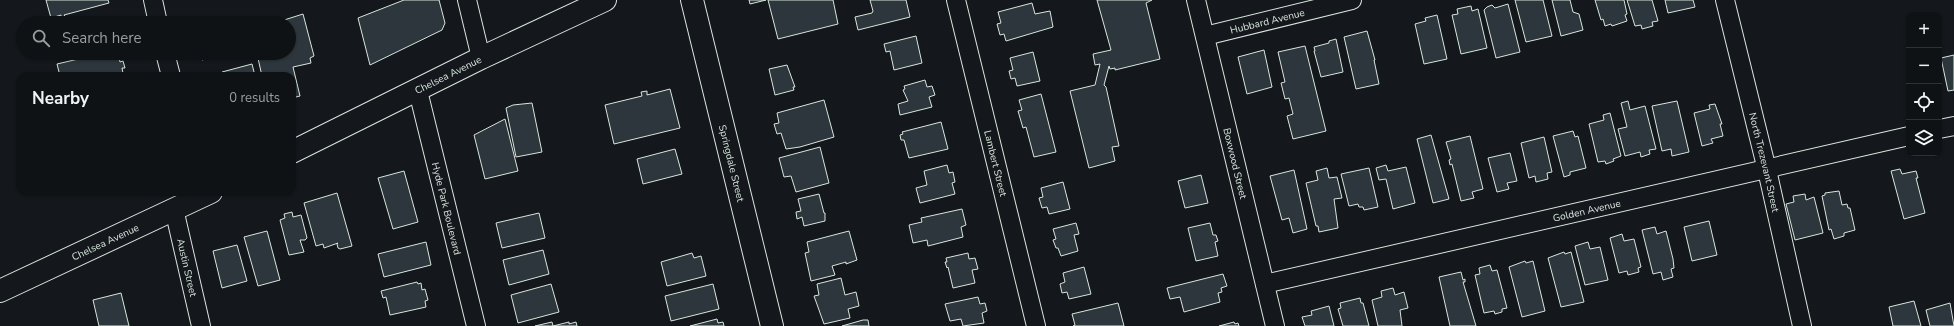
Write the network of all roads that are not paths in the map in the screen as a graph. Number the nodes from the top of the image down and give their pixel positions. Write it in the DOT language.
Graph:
graph roads {
  1 [pos="153,0"];
  2 [pos="467,0"];
  3 [pos="605,0"];
  4 [pos="692,0"];
  5 [pos="956,0"];
  6 [pos="1196,0"];
  7 [pos="1352,0"];
  8 [pos="1725,0"];
  9 [pos="156,16"];
  10 [pos="1205,36"];
  11 [pos="481,58"];
  12 [pos="167,60"];
  13 [pos="169,72"];
  14 [pos="418,91"];
  15 [pos="1954,126"];
  16 [pos="1942,128"];
  17 [pos="1906,137"];
  18 [pos="296,150"];
  19 [pos="1767,170"];
  20 [pos="198,196"];
  21 [pos="174,209"];
  22 [pos="1265,284"];
  23 [pos="0,291"];
  24 [pos="201,326"];
  25 [pos="476,326"];
  26 [pos="772,326"];
  27 [pos="1036,326"];
  28 [pos="1275,326"];
  29 [pos="1802,326"];
  1 -- 9 [label="street"];
  2 -- 11 [label="street"];
  3 -- 11 [label="main road, Chelsea Avenue"];
  4 -- 26 [label="main road, Springdale Street"];
  5 -- 27 [label="street, Lambert Street"];
  6 -- 10 [label="street, Boxwood Street"];
  7 -- 10 [label="street, Hubbard Avenue"];
  8 -- 19 [label="street, North Trezevant Street"];
  10 -- 22 [label="street, Boxwood Street"];
  11 -- 14 [label="main road, Chelsea Avenue"];
  12 -- 13 [label="street"];
  14 -- 18 [label="main road, Chelsea Avenue"];
  14 -- 25 [label="street, Hyde Park Boulevard"];
  15 -- 16 [label="street"];
  17 -- 19 [label="street, Golden Avenue"];
  19 -- 22 [label="street, Golden Avenue"];
  19 -- 29 [label="street, North Trezevant Street"];
  20 -- 21 [label="main road, Chelsea Avenue"];
  21 -- 23 [label="main road, Chelsea Avenue"];
  21 -- 24 [label="street, Austin Street"];
  22 -- 28 [label="street, Boxwood Street"];
}
